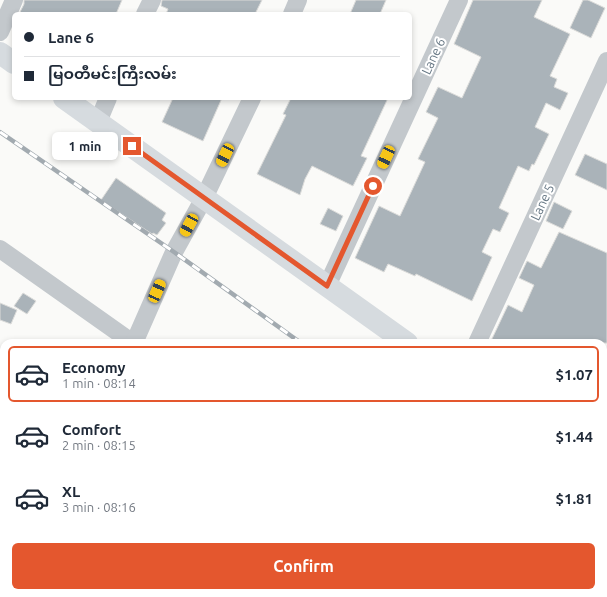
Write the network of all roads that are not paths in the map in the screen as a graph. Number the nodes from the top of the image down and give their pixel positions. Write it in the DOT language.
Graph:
graph roads {
  1 [pos="14,0"];
  2 [pos="152,0"];
  3 [pos="298,0"];
  4 [pos="459,0"];
  5 [pos="147,12"];
  6 [pos="293,12"];
  7 [pos="0,32"];
  8 [pos="0,53"];
  9 [pos="607,61"];
  10 [pos="12,62"];
  11 [pos="67,100"];
  12 [pos="107,100"];
  13 [pos="251,100"];
  14 [pos="98,122"];
  15 [pos="204,198"];
  16 [pos="0,249"];
  17 [pos="327,286"];
  18 [pos="127,339"];
  19 [pos="135,339"];
  20 [pos="402,339"];
  21 [pos="479,339"];
  1 -- 7 [label="street"];
  2 -- 5 [label="street"];
  3 -- 6 [label="street"];
  4 -- 17 [label="street, Lane 6"];
  8 -- 10 [label="main road"];
  9 -- 21 [label="street, Lane 5"];
  11 -- 14 [label="main road"];
  12 -- 14 [label="street"];
  13 -- 15 [label="street"];
  14 -- 15 [label="main road"];
  15 -- 17 [label="main road"];
  15 -- 19 [label="street"];
  16 -- 18 [label="street"];
  17 -- 20 [label="main road"];
}
